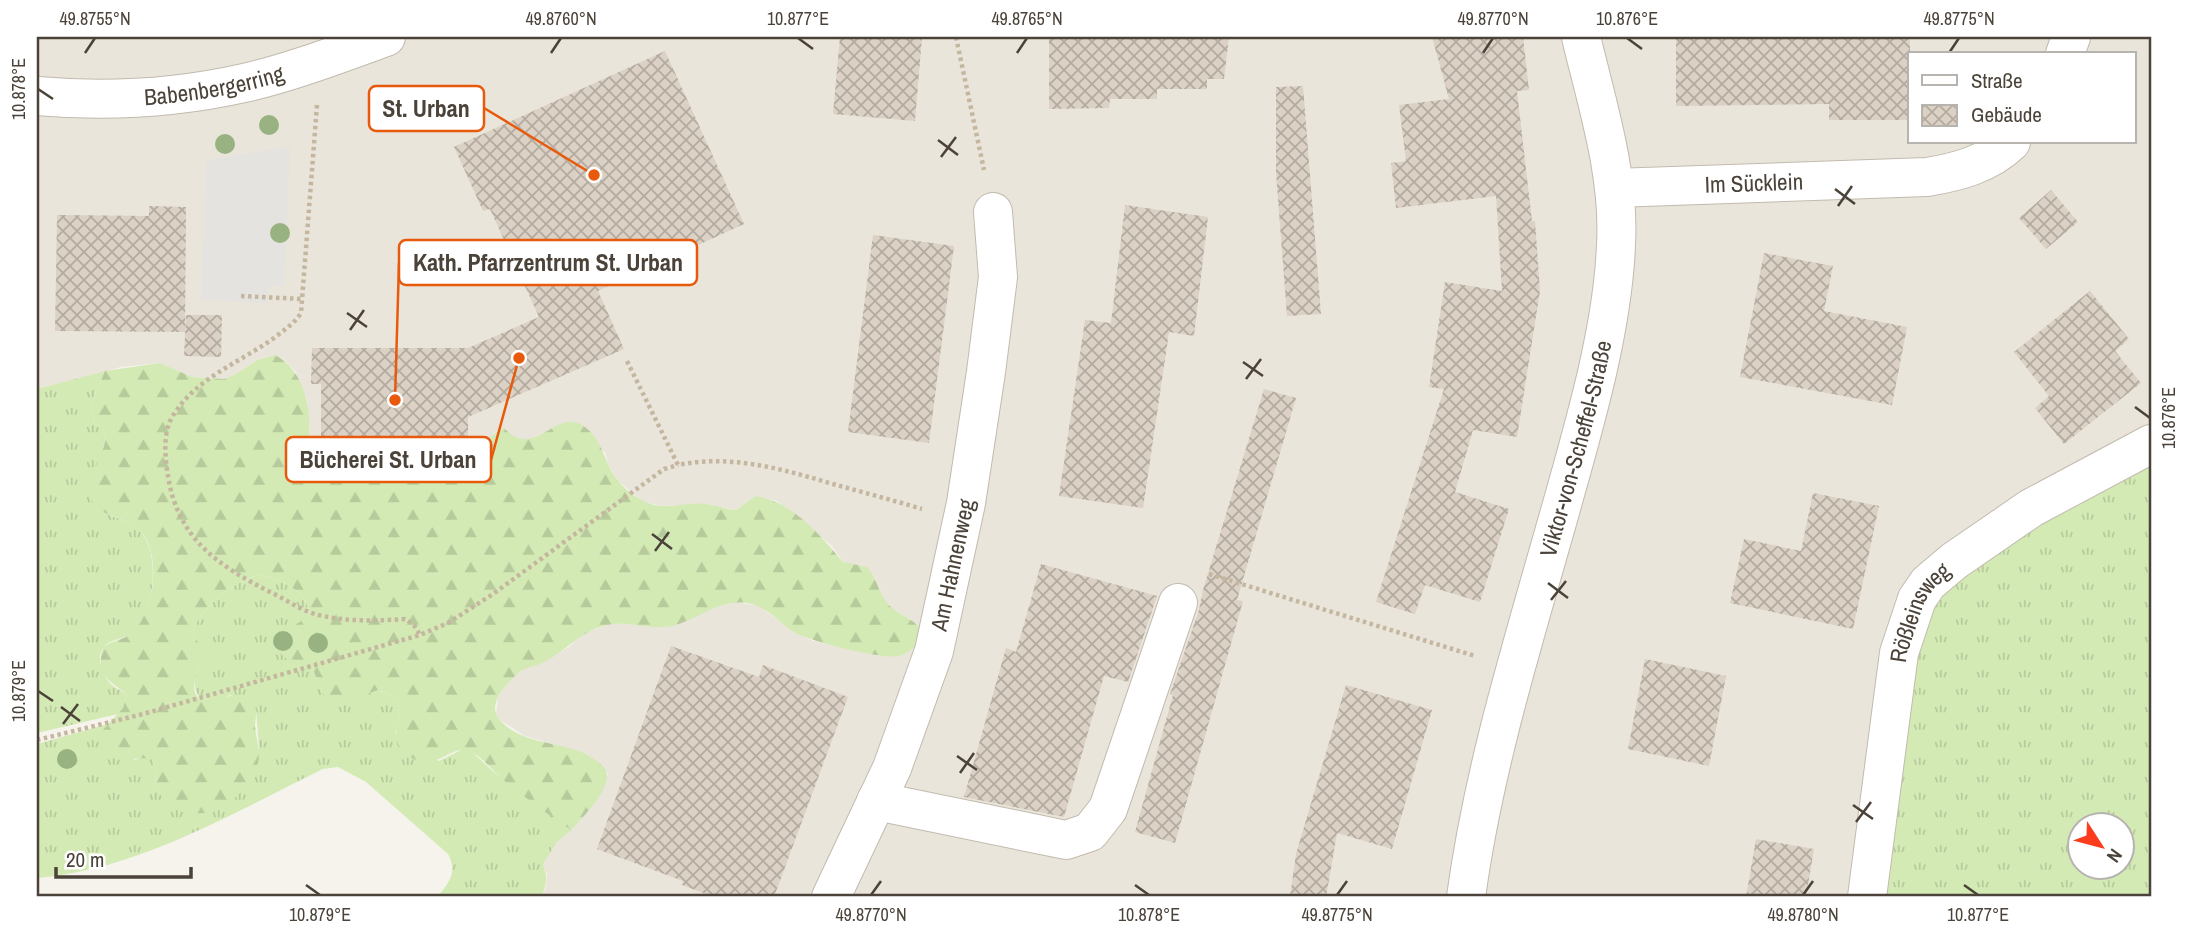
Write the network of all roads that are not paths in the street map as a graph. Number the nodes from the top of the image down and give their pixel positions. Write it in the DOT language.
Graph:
graph roads {
  1 [pos="386,37"];
  2 [pos="1581,37"];
  3 [pos="305,55"];
  4 [pos="37,96"];
  5 [pos="2008,144"];
  6 [pos="1614,188"];
  7 [pos="993,212"];
  8 [pos="2151,444"];
  9 [pos="1178,603"];
  10 [pos="876,801"];
  11 [pos="831,897"];
  12 [pos="1466,897"];
  13 [pos="1867,897"];
  1 -- 3 [label="street, Babenbergerring"];
  2 -- 6 [label="street, Viktor-von-Scheffel-Straße"];
  3 -- 4 [label="street, Babenbergerring"];
  5 -- 6 [label="street, Im Sücklein"];
  6 -- 12 [label="street, Viktor-von-Scheffel-Straße"];
  7 -- 10 [label="street, Am Hahnenweg"];
  8 -- 13 [label="street, Rößleinsweg"];
  9 -- 10 [label="street"];
  10 -- 11 [label="street, Am Hahnenweg"];
}
